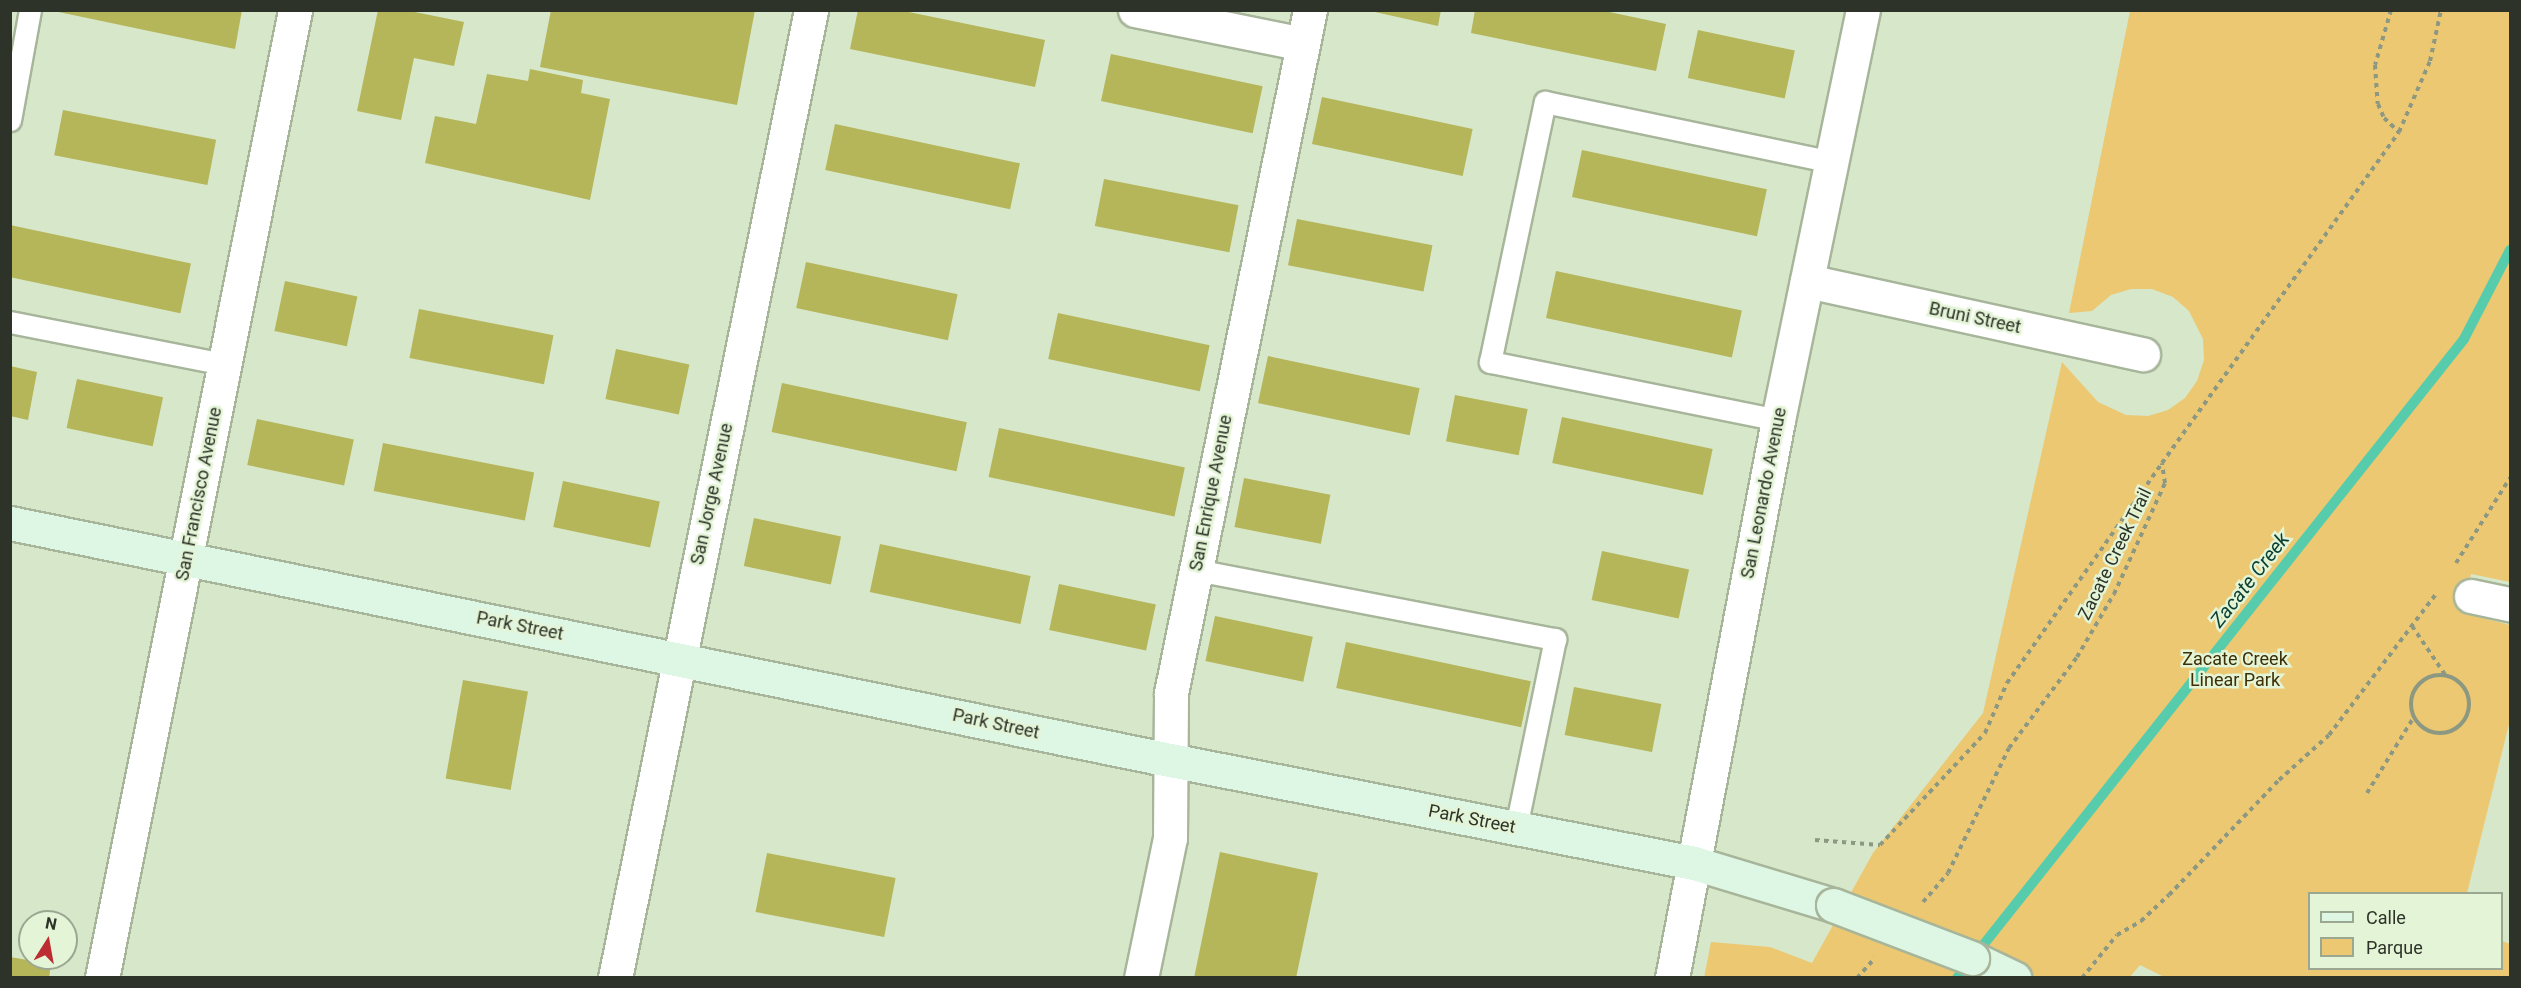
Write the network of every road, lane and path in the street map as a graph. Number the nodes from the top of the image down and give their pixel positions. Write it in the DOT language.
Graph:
graph roads {
  1 [pos="30,10"];
  2 [pos="295,10"];
  3 [pos="811,10"];
  4 [pos="1135,10"];
  5 [pos="1310,10"];
  6 [pos="1863,10"];
  7 [pos="2391,10"];
  8 [pos="2441,10"];
  9 [pos="1303,44"];
  10 [pos="10,120"];
  11 [pos="2399,132"];
  12 [pos="1832,162"];
  13 [pos="1807,282"];
  14 [pos="10,322"];
  15 [pos="2143,354"];
  16 [pos="225,364"];
  17 [pos="1778,420"];
  18 [pos="2162,463"];
  19 [pos="2511,478"];
  20 [pos="10,523"];
  21 [pos="186,558"];
  22 [pos="2452,569"];
  23 [pos="1196,570"];
  24 [pos="2440,589"];
  25 [pos="2472,596"];
  26 [pos="2511,604"];
  27 [pos="2412,626"];
  28 [pos="679,659"];
  29 [pos="2446,676"];
  30 [pos="2414,717"];
  31 [pos="1170,760"];
  32 [pos="2367,793"];
  33 [pos="1515,827"];
  34 [pos="1815,840"];
  35 [pos="1694,863"];
  36 [pos="1918,908"];
  37 [pos="1880,951"];
  38 [pos="102,978"];
  39 [pos="615,978"];
  40 [pos="1141,978"];
  41 [pos="1672,978"];
  42 [pos="1857,978"];
  43 [pos="2014,978"];
  44 [pos="2082,978"];
  1 -- 10 [label="lane"];
  2 -- 16 [label="street, San Francisco Avenue"];
  3 -- 28 [label="street, San Jorge Avenue"];
  4 -- 9 [label="street"];
  5 -- 9 [label="street, San Enrique Avenue"];
  6 -- 12 [label="street, San Leonardo Avenue"];
  7 -- 11 [label="path"];
  8 -- 11 [label="path"];
  9 -- 23 [label="street, San Enrique Avenue"];
  11 -- 18 [label="path"];
  12 -- 13 [label="street, San Leonardo Avenue"];
  12 -- 17 [label="lane"];
  13 -- 15 [label="street, Bruni Street"];
  13 -- 17 [label="street, San Leonardo Avenue"];
  14 -- 16 [label="lane"];
  16 -- 21 [label="street, San Francisco Avenue"];
  17 -- 35 [label="street, San Leonardo Avenue"];
  18 -- 34 [label="path"];
  18 -- 36 [label="path, Zacate Creek Trail"];
  19 -- 22 [label="path"];
  20 -- 21 [label="main road, Park Street"];
  21 -- 28 [label="main road, Park Street"];
  21 -- 38 [label="street, San Francisco Avenue"];
  23 -- 31 [label="street, San Enrique Avenue"];
  23 -- 33 [label="lane"];
  24 -- 27 [label="path"];
  25 -- 26 [label="street"];
  27 -- 29 [label="path"];
  27 -- 44 [label="path"];
  28 -- 31 [label="main road, Park Street"];
  28 -- 39 [label="street, San Jorge Avenue"];
  29 -- 30 [label="path"];
  29 -- 30 [label="path"];
  30 -- 32 [label="path"];
  31 -- 33 [label="main road, Park Street"];
  31 -- 40 [label="street, San Enrique Avenue"];
  33 -- 35 [label="main road, Park Street"];
  35 -- 41 [label="street, San Leonardo Avenue"];
  35 -- 43 [label="main road, Park Street, bridge"];
  37 -- 42 [label="path"];
}
